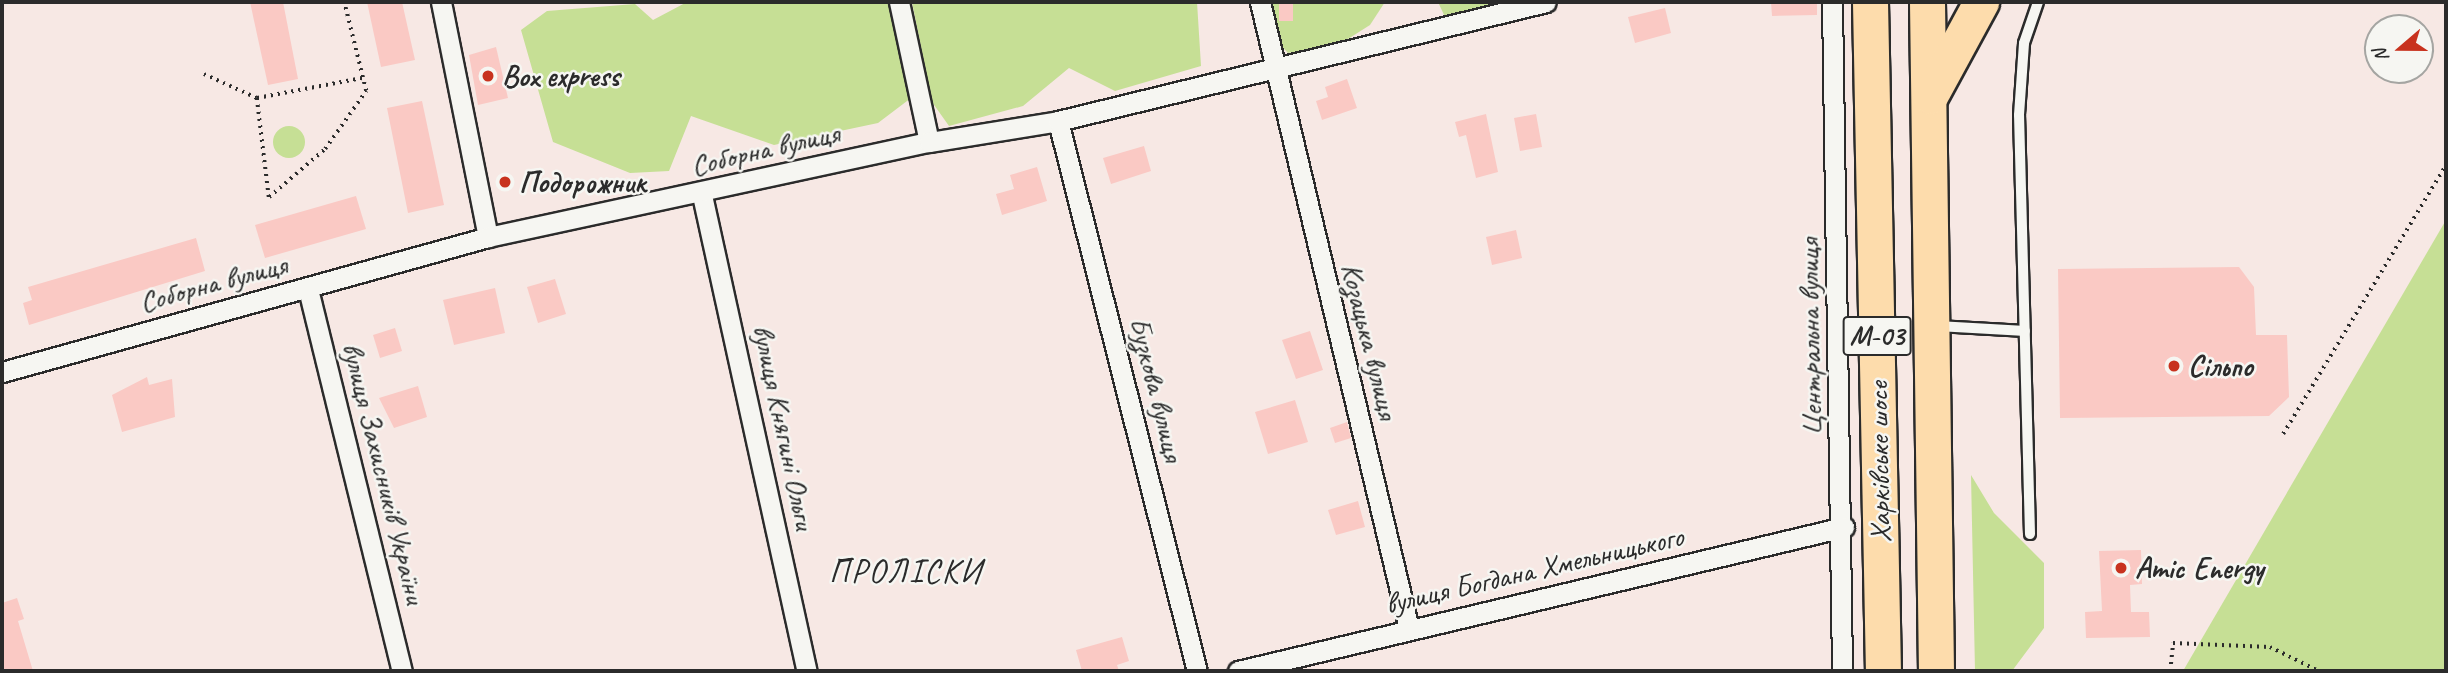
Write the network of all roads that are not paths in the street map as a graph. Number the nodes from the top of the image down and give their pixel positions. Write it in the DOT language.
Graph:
graph roads {
  1 [pos="441,2"];
  2 [pos="899,2"];
  3 [pos="1260,2"];
  4 [pos="1546,2"];
  5 [pos="1832,2"];
  6 [pos="1870,2"];
  7 [pos="1927,2"];
  8 [pos="1981,2"];
  9 [pos="2038,2"];
  10 [pos="1273,67"];
  11 [pos="1928,99"];
  12 [pos="1058,121"];
  13 [pos="929,142"];
  14 [pos="702,195"];
  15 [pos="488,237"];
  16 [pos="308,289"];
  17 [pos="1930,325"];
  18 [pos="2025,331"];
  19 [pos="2,372"];
  20 [pos="1844,527"];
  21 [pos="2030,534"];
  22 [pos="1409,629"];
  23 [pos="402,671"];
  24 [pos="807,671"];
  25 [pos="1197,671"];
  26 [pos="1238,671"];
  27 [pos="1842,671"];
  28 [pos="1883,671"];
  29 [pos="1936,671"];
  1 -- 15 [label="street"];
  2 -- 13 [label="street"];
  3 -- 10 [label="street, Козацька вулиця"];
  4 -- 10 [label="street, Соборна вулиця"];
  5 -- 20 [label="street, Центральна вулиця"];
  6 -- 28 [label="highway, Харківське шосе / М-03"];
  7 -- 11 [label="highway, Харківське шосе / М-03"];
  8 -- 11 [label="highway"];
  9 -- 18 [label="lane"];
  10 -- 12 [label="street, Соборна вулиця"];
  10 -- 22 [label="street, Козацька вулиця"];
  11 -- 17 [label="highway, Харківське шосе / М-03"];
  12 -- 13 [label="street, Соборна вулиця"];
  12 -- 25 [label="street, Бузкова вулиця"];
  13 -- 14 [label="street, Соборна вулиця"];
  14 -- 15 [label="street, Соборна вулиця"];
  14 -- 24 [label="street, вулиця Княгині Ольги"];
  15 -- 16 [label="street, Соборна вулиця"];
  16 -- 19 [label="street, Соборна вулиця"];
  16 -- 23 [label="street, вулиця Захисників України"];
  17 -- 18 [label="lane"];
  17 -- 29 [label="highway, Харківське шосе / М-03"];
  18 -- 21 [label="lane"];
  20 -- 22 [label="street, вулиця Богдана Хмельницького"];
  20 -- 27 [label="street, Центральна вулиця"];
  22 -- 26 [label="street, вулиця Богдана Хмельницького"];
}
